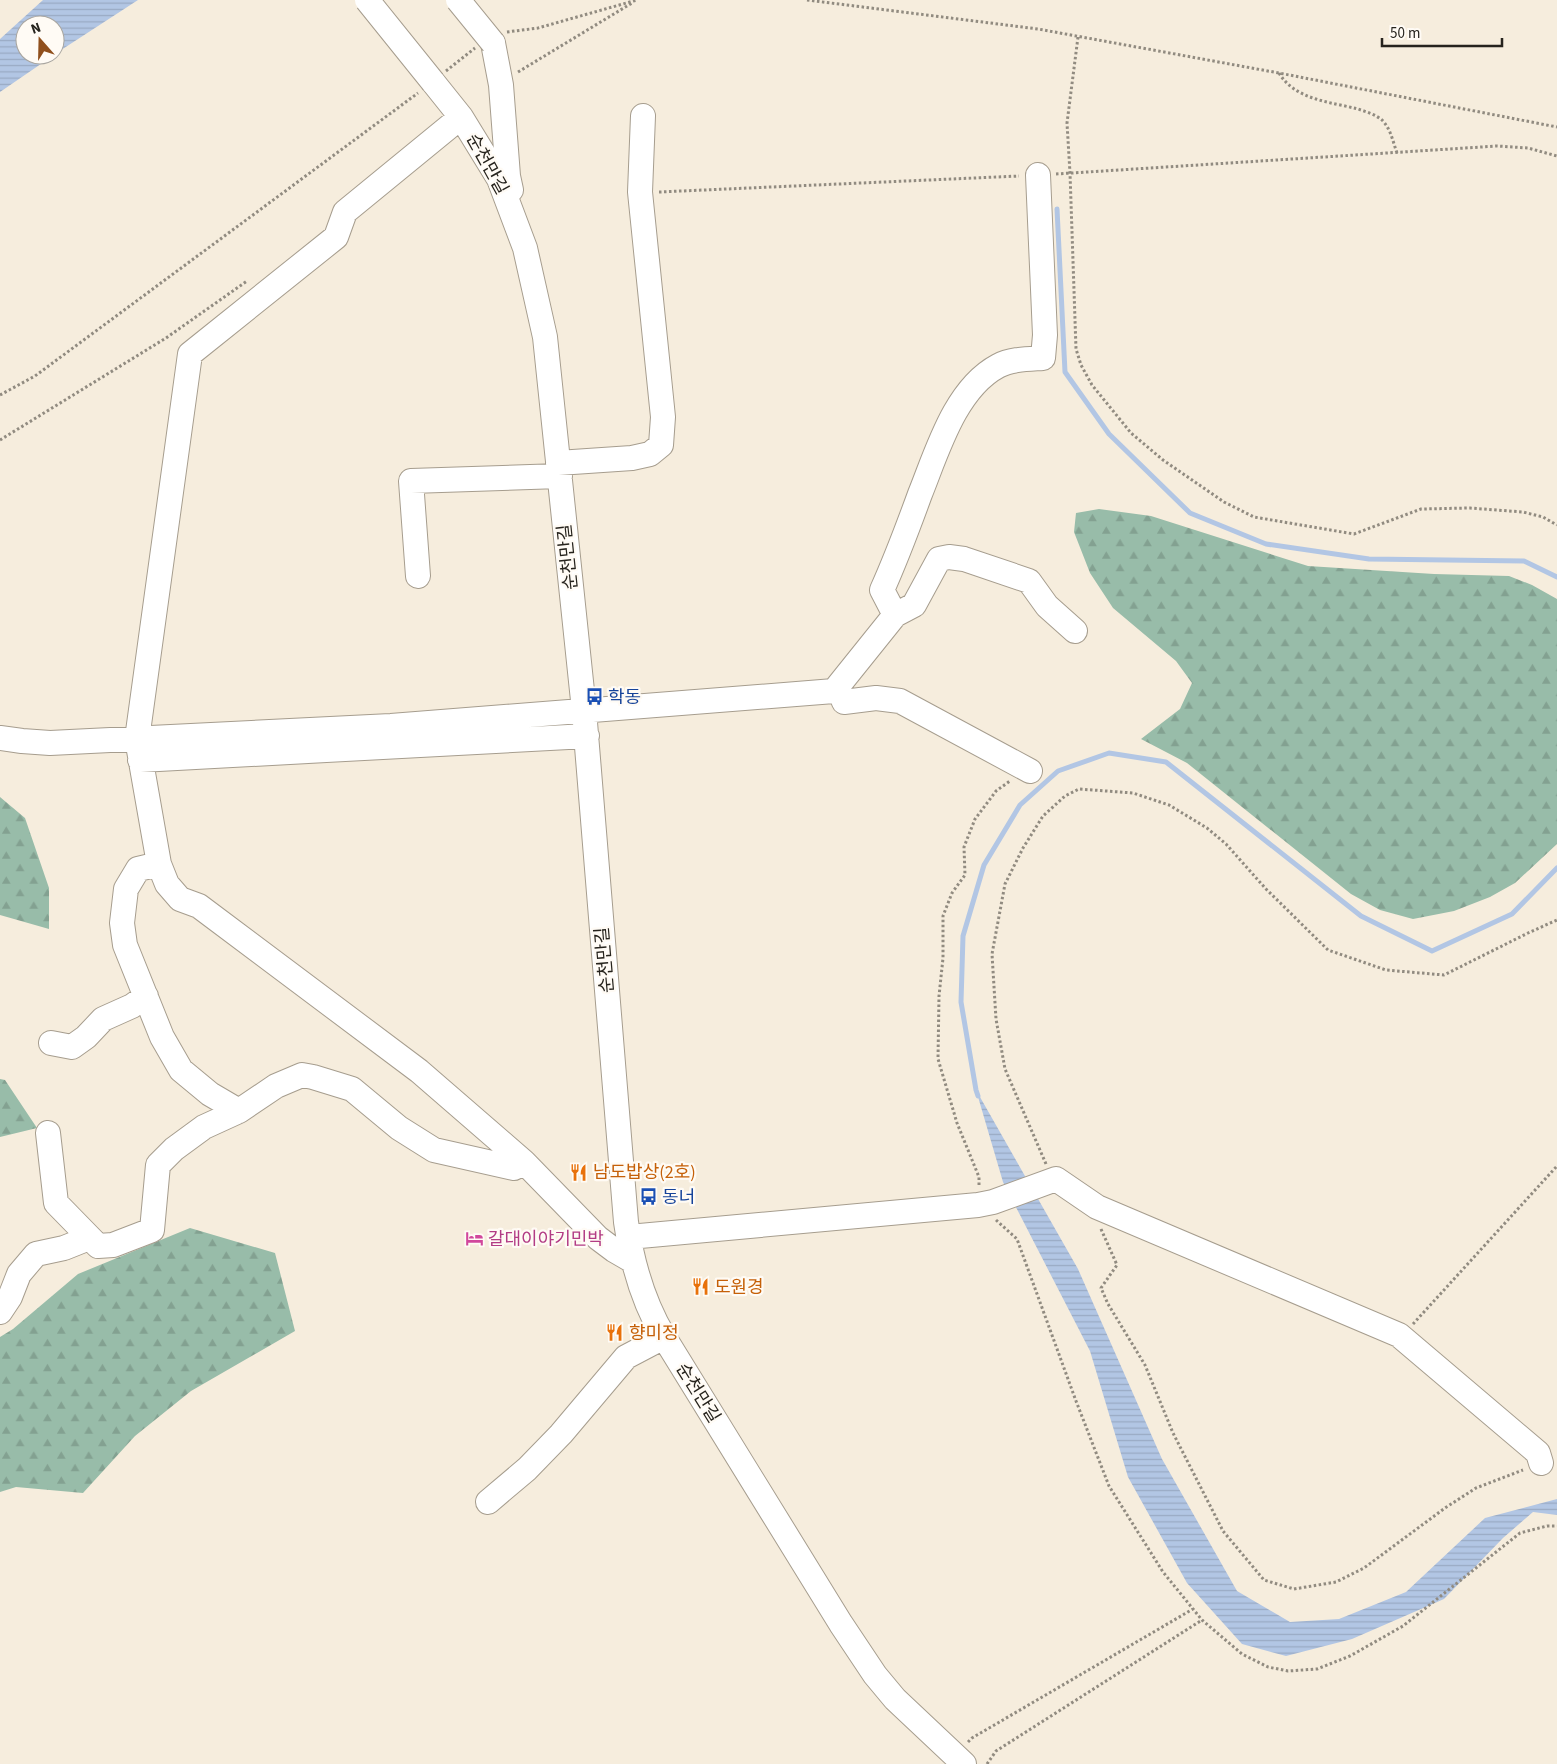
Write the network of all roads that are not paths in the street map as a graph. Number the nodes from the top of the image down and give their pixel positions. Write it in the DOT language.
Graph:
graph roads {
  1 [pos="367,0"];
  2 [pos="458,0"];
  3 [pos="643,116"];
  4 [pos="461,117"];
  5 [pos="1038,175"];
  6 [pos="525,248"];
  7 [pos="559,470"];
  8 [pos="418,576"];
  9 [pos="895,616"];
  10 [pos="1075,631"];
  11 [pos="838,686"];
  12 [pos="584,710"];
  13 [pos="587,736"];
  14 [pos="0,738"];
  15 [pos="138,749"];
  16 [pos="1020,775"];
  17 [pos="158,864"];
  18 [pos="146,996"];
  19 [pos="51,1043"];
  20 [pos="238,1111"];
  21 [pos="48,1133"];
  22 [pos="524,1162"];
  23 [pos="628,1237"];
  24 [pos="89,1238"];
  25 [pos="633,1261"];
  26 [pos="0,1312"];
  27 [pos="664,1337"];
  28 [pos="1541,1463"];
  29 [pos="488,1502"];
  30 [pos="960,1760"];
  1 -- 4 [label="street, 순천만길, bridge"];
  2 -- 6 [label="street, bridge"];
  3 -- 7 [label="street"];
  4 -- 6 [label="street, 순천만길"];
  4 -- 15 [label="street"];
  5 -- 9 [label="street"];
  6 -- 7 [label="street, 순천만길"];
  7 -- 8 [label="street"];
  7 -- 12 [label="street, 순천만길"];
  9 -- 10 [label="street"];
  9 -- 11 [label="street"];
  11 -- 12 [label="street"];
  11 -- 16 [label="street"];
  12 -- 13 [label="street, 순천만길"];
  12 -- 15 [label="street"];
  13 -- 15 [label="street"];
  13 -- 23 [label="street, 순천만길"];
  14 -- 15 [label="street"];
  15 -- 17 [label="street"];
  17 -- 18 [label="street"];
  17 -- 22 [label="street"];
  18 -- 19 [label="street"];
  18 -- 20 [label="street"];
  20 -- 22 [label="street"];
  20 -- 24 [label="street"];
  21 -- 24 [label="street"];
  22 -- 25 [label="street"];
  23 -- 25 [label="street, 순천만길"];
  23 -- 28 [label="street"];
  24 -- 26 [label="street"];
  25 -- 27 [label="street, 순천만길"];
  27 -- 29 [label="street"];
  27 -- 30 [label="street, 순천만길"];
}
